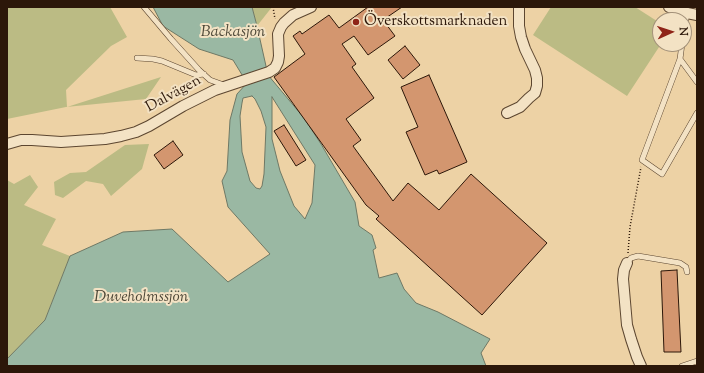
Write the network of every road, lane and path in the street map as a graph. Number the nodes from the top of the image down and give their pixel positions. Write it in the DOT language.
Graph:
graph roads {
  1 [pos="144,7"];
  2 [pos="311,7"];
  3 [pos="519,7"];
  4 [pos="669,7"];
  5 [pos="685,12"];
  6 [pos="681,52"];
  7 [pos="137,58"];
  8 [pos="680,59"];
  9 [pos="204,74"];
  10 [pos="697,82"];
  11 [pos="225,86"];
  12 [pos="507,113"];
  13 [pos="697,113"];
  14 [pos="7,144"];
  15 [pos="642,160"];
  16 [pos="627,262"];
  17 [pos="687,272"];
  18 [pos="697,361"];
  19 [pos="641,366"];
  20 [pos="682,366"];
  1 -- 9 [label="lane"];
  2 -- 11 [label="street, Dalvägen"];
  3 -- 12 [label="street"];
  4 -- 5 [label="street"];
  6 -- 8 [label="lane"];
  7 -- 9 [label="lane"];
  8 -- 10 [label="lane"];
  8 -- 15 [label="lane"];
  9 -- 11 [label="lane"];
  11 -- 14 [label="street, Dalvägen"];
  13 -- 15 [label="lane"];
  15 -- 16 [label="path"];
  16 -- 17 [label="lane"];
  16 -- 19 [label="street"];
  18 -- 20 [label="lane"];
}
